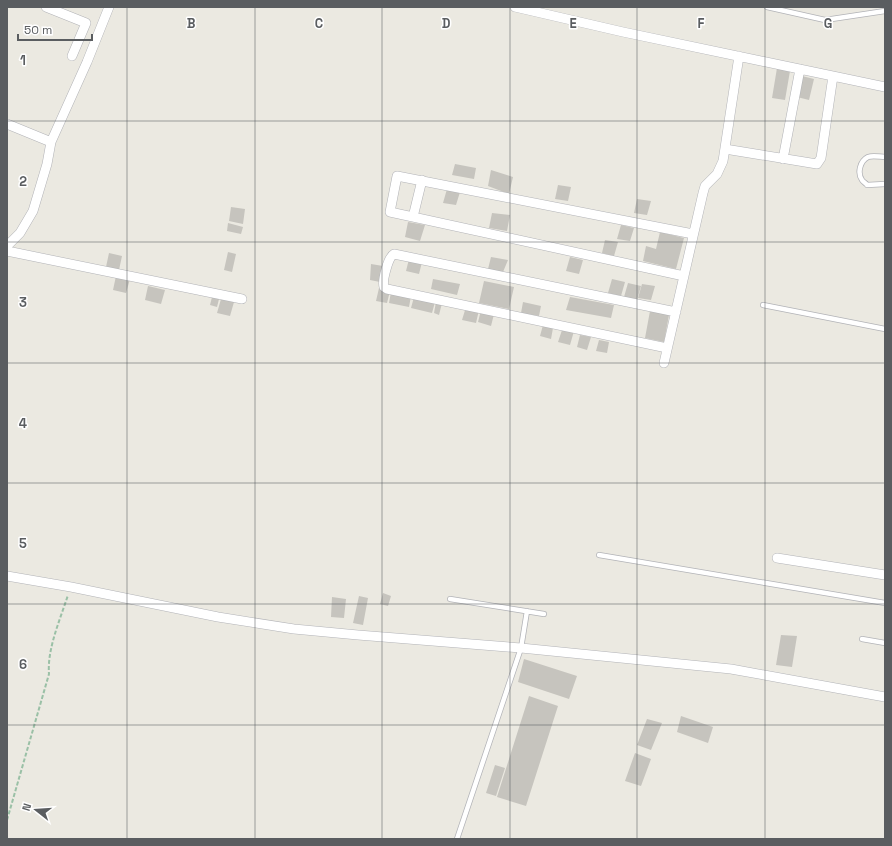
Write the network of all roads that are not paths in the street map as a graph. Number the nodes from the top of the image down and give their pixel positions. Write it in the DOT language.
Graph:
graph roads {
  1 [pos="46,7"];
  2 [pos="109,7"];
  3 [pos="515,7"];
  4 [pos="767,7"];
  5 [pos="885,11"];
  6 [pos="72,56"];
  7 [pos="740,56"];
  8 [pos="800,69"];
  9 [pos="833,76"];
  10 [pos="885,87"];
  11 [pos="7,124"];
  12 [pos="51,142"];
  13 [pos="725,150"];
  14 [pos="885,157"];
  15 [pos="783,159"];
  16 [pos="422,180"];
  17 [pos="885,184"];
  18 [pos="413,217"];
  19 [pos="693,234"];
  20 [pos="7,246"];
  21 [pos="7,251"];
  22 [pos="684,276"];
  23 [pos="242,299"];
  24 [pos="763,305"];
  25 [pos="676,312"];
  26 [pos="885,329"];
  27 [pos="667,348"];
  28 [pos="664,363"];
  29 [pos="599,555"];
  30 [pos="777,558"];
  31 [pos="885,575"];
  32 [pos="7,576"];
  33 [pos="450,599"];
  34 [pos="885,603"];
  35 [pos="527,611"];
  36 [pos="544,614"];
  37 [pos="862,639"];
  38 [pos="885,643"];
  39 [pos="521,648"];
  40 [pos="885,697"];
  41 [pos="457,839"];
  1 -- 6 [label="street"];
  2 -- 12 [label="street"];
  3 -- 7 [label="street"];
  4 -- 5 [label="lane"];
  7 -- 8 [label="street"];
  7 -- 13 [label="street"];
  8 -- 9 [label="street"];
  8 -- 15 [label="street"];
  9 -- 10 [label="street"];
  9 -- 15 [label="street"];
  11 -- 12 [label="street"];
  12 -- 20 [label="street"];
  13 -- 15 [label="street"];
  13 -- 19 [label="street"];
  14 -- 17 [label="lane"];
  16 -- 18 [label="street"];
  16 -- 18 [label="street"];
  16 -- 19 [label="street"];
  18 -- 22 [label="street"];
  19 -- 22 [label="street"];
  21 -- 23 [label="street"];
  22 -- 25 [label="street"];
  24 -- 26 [label="lane"];
  25 -- 27 [label="street"];
  25 -- 27 [label="street"];
  27 -- 28 [label="street"];
  29 -- 34 [label="lane"];
  30 -- 31 [label="street"];
  32 -- 39 [label="street"];
  33 -- 35 [label="lane"];
  35 -- 36 [label="lane"];
  35 -- 39 [label="lane"];
  37 -- 38 [label="lane"];
  39 -- 40 [label="street"];
  39 -- 41 [label="lane"];
}
